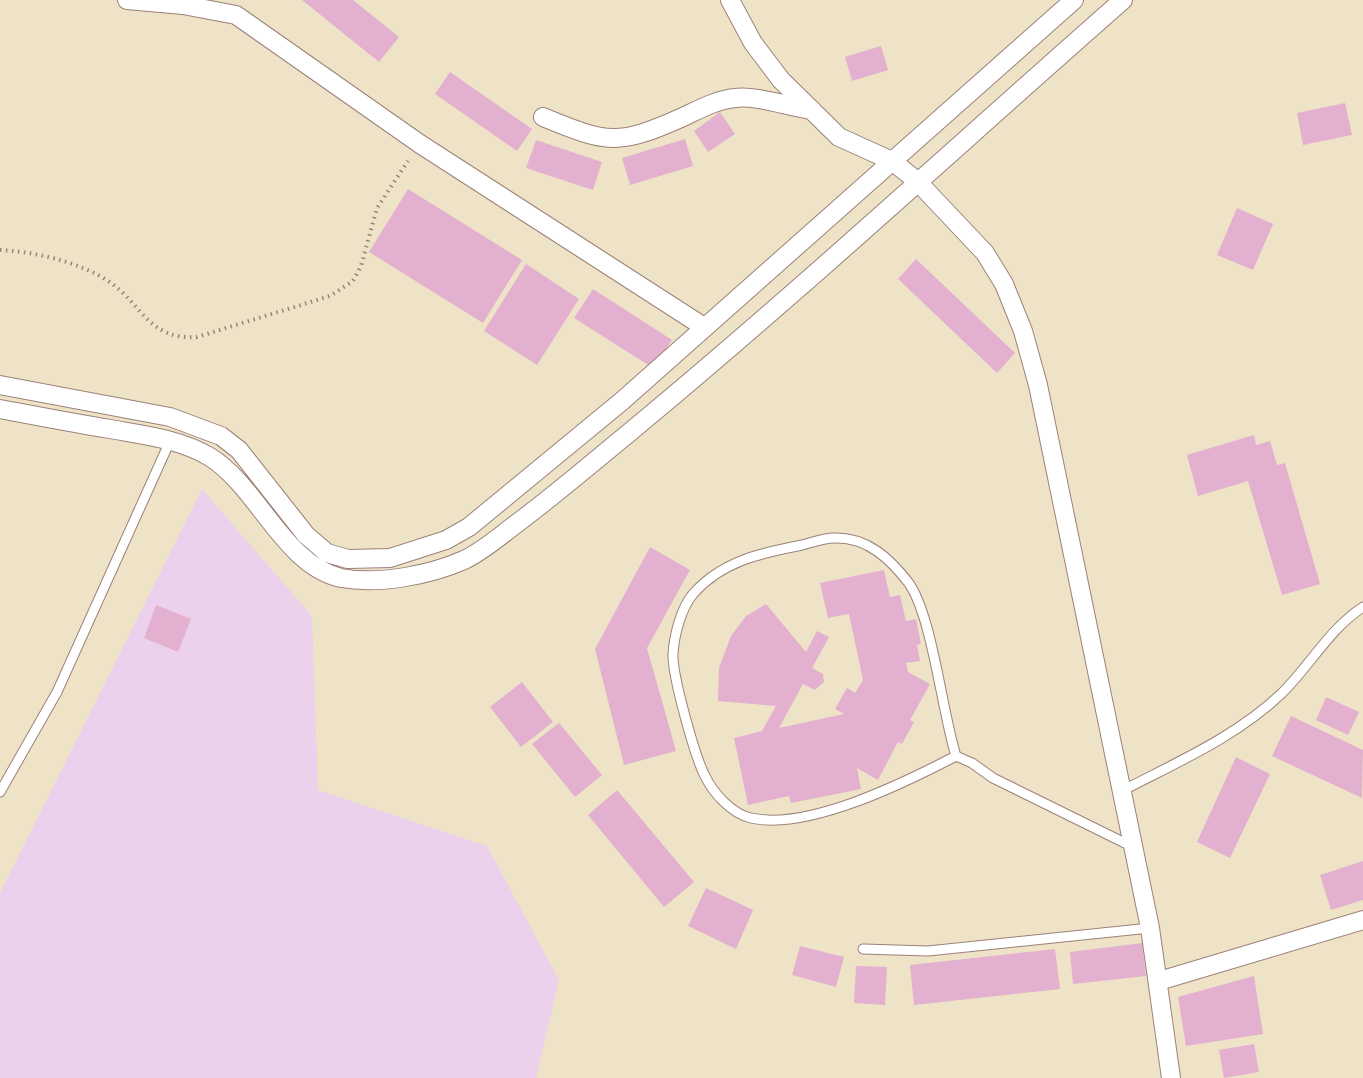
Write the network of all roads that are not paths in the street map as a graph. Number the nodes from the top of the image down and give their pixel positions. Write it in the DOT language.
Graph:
graph roads {
  1 [pos="127,0"];
  2 [pos="730,0"];
  3 [pos="1074,0"];
  4 [pos="1123,0"];
  5 [pos="812,110"];
  6 [pos="543,117"];
  7 [pos="892,161"];
  8 [pos="917,181"];
  9 [pos="704,327"];
  10 [pos="0,385"];
  11 [pos="0,409"];
  12 [pos="170,441"];
  13 [pos="348,559"];
  14 [pos="345,578"];
  15 [pos="1363,608"];
  16 [pos="956,756"];
  17 [pos="1,788"];
  18 [pos="1120,792"];
  19 [pos="1132,847"];
  20 [pos="1363,920"];
  21 [pos="1150,928"];
  22 [pos="863,949"];
  23 [pos="1159,981"];
  24 [pos="1171,1078"];
  1 -- 9 [label="street"];
  2 -- 5 [label="street"];
  3 -- 7 [label="street"];
  4 -- 8 [label="street"];
  5 -- 6 [label="street"];
  5 -- 7 [label="street"];
  7 -- 8 [label="street"];
  7 -- 9 [label="street"];
  8 -- 14 [label="street"];
  8 -- 18 [label="street"];
  9 -- 13 [label="street"];
  10 -- 13 [label="street"];
  11 -- 12 [label="street"];
  12 -- 14 [label="street"];
  12 -- 17 [label="lane"];
  13 -- 14 [label="street"];
  15 -- 18 [label="lane"];
  16 -- 16 [label="lane"];
  16 -- 19 [label="lane"];
  18 -- 19 [label="street"];
  19 -- 21 [label="street"];
  20 -- 23 [label="street"];
  21 -- 22 [label="lane"];
  21 -- 23 [label="street"];
  23 -- 24 [label="street"];
}
